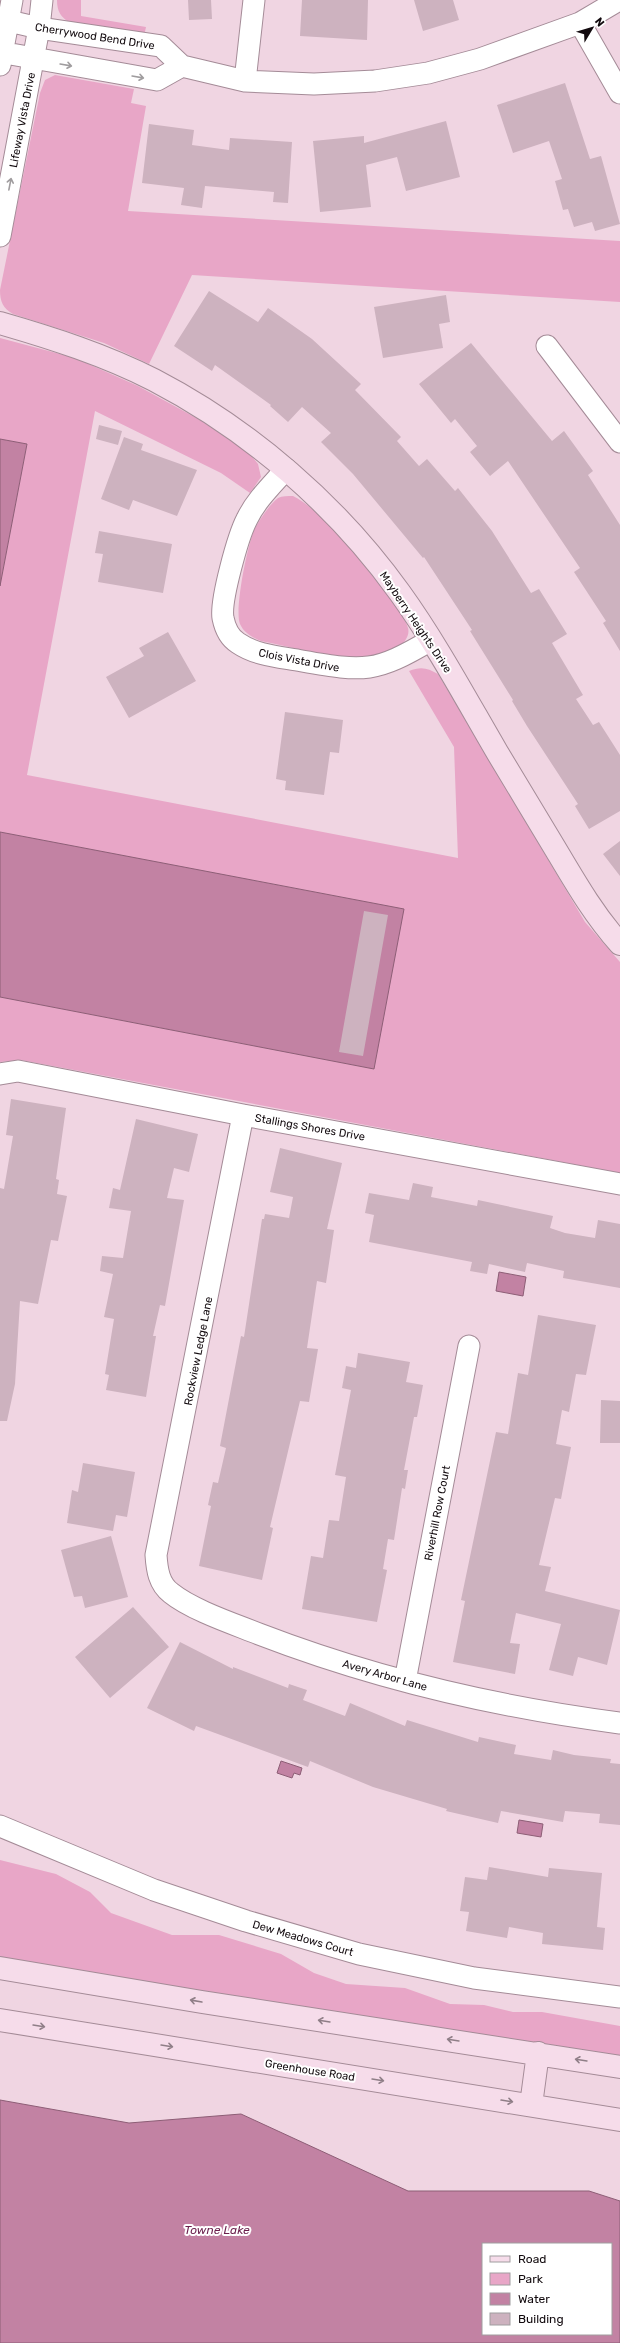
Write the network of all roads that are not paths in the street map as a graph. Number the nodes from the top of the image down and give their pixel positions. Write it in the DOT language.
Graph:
graph roads {
  1 [pos="12,0"];
  2 [pos="42,0"];
  3 [pos="254,0"];
  4 [pos="619,0"];
  5 [pos="5,20"];
  6 [pos="580,23"];
  7 [pos="39,28"];
  8 [pos="104,38"];
  9 [pos="1,56"];
  10 [pos="33,59"];
  11 [pos="182,66"];
  12 [pos="100,70"];
  13 [pos="245,81"];
  14 [pos="620,93"];
  15 [pos="0,236"];
  16 [pos="0,323"];
  17 [pos="547,346"];
  18 [pos="620,442"];
  19 [pos="286,469"];
  20 [pos="431,640"];
  21 [pos="620,944"];
  22 [pos="0,1074"];
  23 [pos="243,1115"];
  24 [pos="620,1184"];
  25 [pos="469,1346"];
  26 [pos="164,1585"];
  27 [pos="405,1681"];
  28 [pos="620,1723"];
  29 [pos="0,1826"];
  30 [pos="0,1968"];
  31 [pos="620,1997"];
  32 [pos="0,2020"];
  33 [pos="538,2053"];
  34 [pos="620,2066"];
  35 [pos="531,2105"];
  36 [pos="620,2120"];
  1 -- 5 [label="street"];
  2 -- 7 [label="street, Lifeway Vista Drive"];
  3 -- 13 [label="street"];
  4 -- 6 [label="street"];
  5 -- 7 [label="street, Cherrywood Bend Drive"];
  5 -- 9 [label="street"];
  6 -- 13 [label="street"];
  6 -- 14 [label="street"];
  7 -- 8 [label="street, Cherrywood Bend Drive"];
  7 -- 10 [label="street, Lifeway Vista Drive"];
  8 -- 11 [label="street, Cherrywood Bend Drive"];
  8 -- 12 [label="street"];
  9 -- 10 [label="street"];
  10 -- 12 [label="street, one-way"];
  15 -- 10 [label="street, Lifeway Vista Drive, one-way"];
  12 -- 11 [label="street, one-way"];
  11 -- 13 [label="street"];
  16 -- 19 [label="main road, Mayberry Heights Drive"];
  17 -- 18 [label="street"];
  19 -- 20 [label="main road, Mayberry Heights Drive"];
  19 -- 20 [label="street, Clois Vista Drive"];
  20 -- 21 [label="main road, Mayberry Heights Drive"];
  22 -- 23 [label="street, Stallings Shores Drive"];
  23 -- 24 [label="street, Stallings Shores Drive"];
  23 -- 26 [label="street, Rockview Ledge Lane"];
  25 -- 27 [label="street, Riverhill Row Court"];
  26 -- 27 [label="street, Avery Arbor Lane"];
  27 -- 28 [label="street, Avery Arbor Lane"];
  29 -- 31 [label="street, Dew Meadows Court"];
  33 -- 30 [label="main road, one-way"];
  32 -- 35 [label="main road, Greenhouse Road, one-way"];
  34 -- 33 [label="main road, one-way"];
  33 -- 35 [label="main road"];
  35 -- 36 [label="main road, Greenhouse Road"];
}
